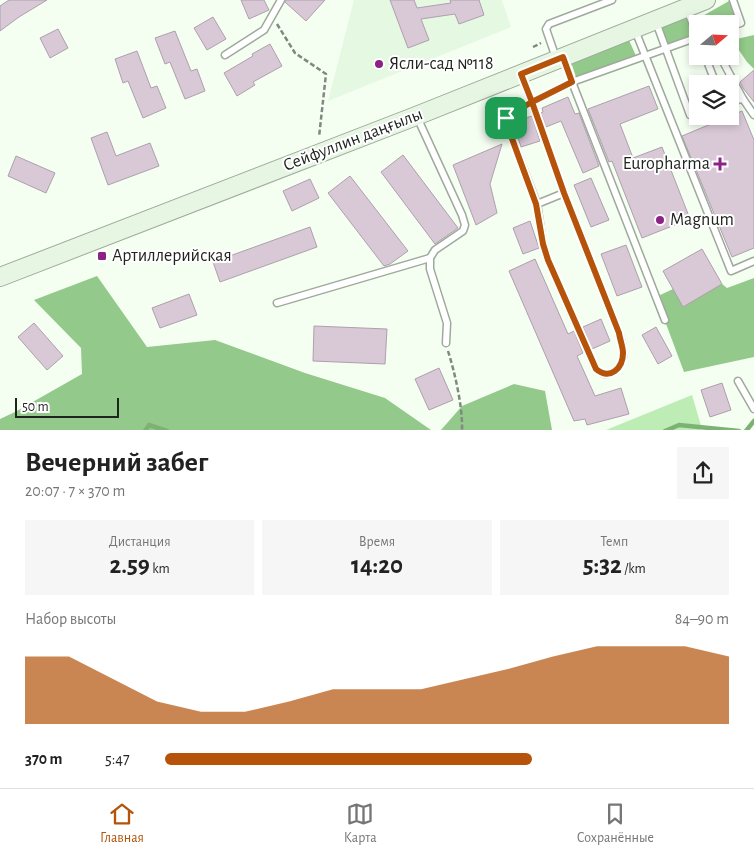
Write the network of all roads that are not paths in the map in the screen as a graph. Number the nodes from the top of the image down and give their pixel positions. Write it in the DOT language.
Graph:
graph roads {
  1 [pos="281,0"];
  2 [pos="612,0"];
  3 [pos="706,0"];
  4 [pos="733,0"];
  5 [pos="686,8"];
  6 [pos="738,15"];
  7 [pos="689,16"];
  8 [pos="655,21"];
  9 [pos="635,29"];
  10 [pos="689,41"];
  11 [pos="666,48"];
  12 [pos="224,55"];
  13 [pos="644,56"];
  14 [pos="560,58"];
  15 [pos="725,65"];
  16 [pos="521,74"];
  17 [pos="572,82"];
  18 [pos="743,99"];
  19 [pos="739,100"];
  20 [pos="532,102"];
  21 [pos="689,112"];
  22 [pos="754,115"];
  23 [pos="416,116"];
  24 [pos="564,193"];
  25 [pos="536,204"];
  26 [pos="430,258"];
  27 [pos="754,261"];
  28 [pos="0,277"];
  29 [pos="277,303"];
  30 [pos="665,320"];
  31 [pos="446,344"];
  32 [pos="738,381"];
  33 [pos="754,408"];
  1 -- 12 [label="lane"];
  2 -- 14 [label="lane"];
  3 -- 5 [label="main road, Сейфуллин даңғылы"];
  4 -- 6 [label="lane"];
  5 -- 7 [label="lane"];
  5 -- 8 [label="main road, Сейфуллин даңғылы"];
  8 -- 9 [label="main road, Сейфуллин даңғылы"];
  8 -- 11 [label="lane"];
  9 -- 13 [label="lane"];
  9 -- 14 [label="main road, Сейфуллин даңғылы"];
  10 -- 11 [label="lane"];
  11 -- 13 [label="lane"];
  11 -- 21 [label="lane"];
  13 -- 17 [label="lane"];
  13 -- 27 [label="lane"];
  14 -- 16 [label="main road, Сейфуллин даңғылы"];
  14 -- 17 [label="lane"];
  15 -- 18 [label="lane"];
  16 -- 20 [label="lane"];
  16 -- 23 [label="main road, Сейфуллин даңғылы"];
  17 -- 20 [label="lane"];
  17 -- 30 [label="lane"];
  18 -- 19 [label="lane"];
  18 -- 22 [label="lane"];
  20 -- 24 [label="lane"];
  20 -- 25 [label="lane"];
  23 -- 26 [label="lane"];
  23 -- 28 [label="main road, Сейфуллин даңғылы"];
  24 -- 25 [label="lane"];
  24 -- 25 [label="lane"];
  26 -- 29 [label="lane"];
  26 -- 31 [label="lane"];
  32 -- 33 [label="lane"];
}
